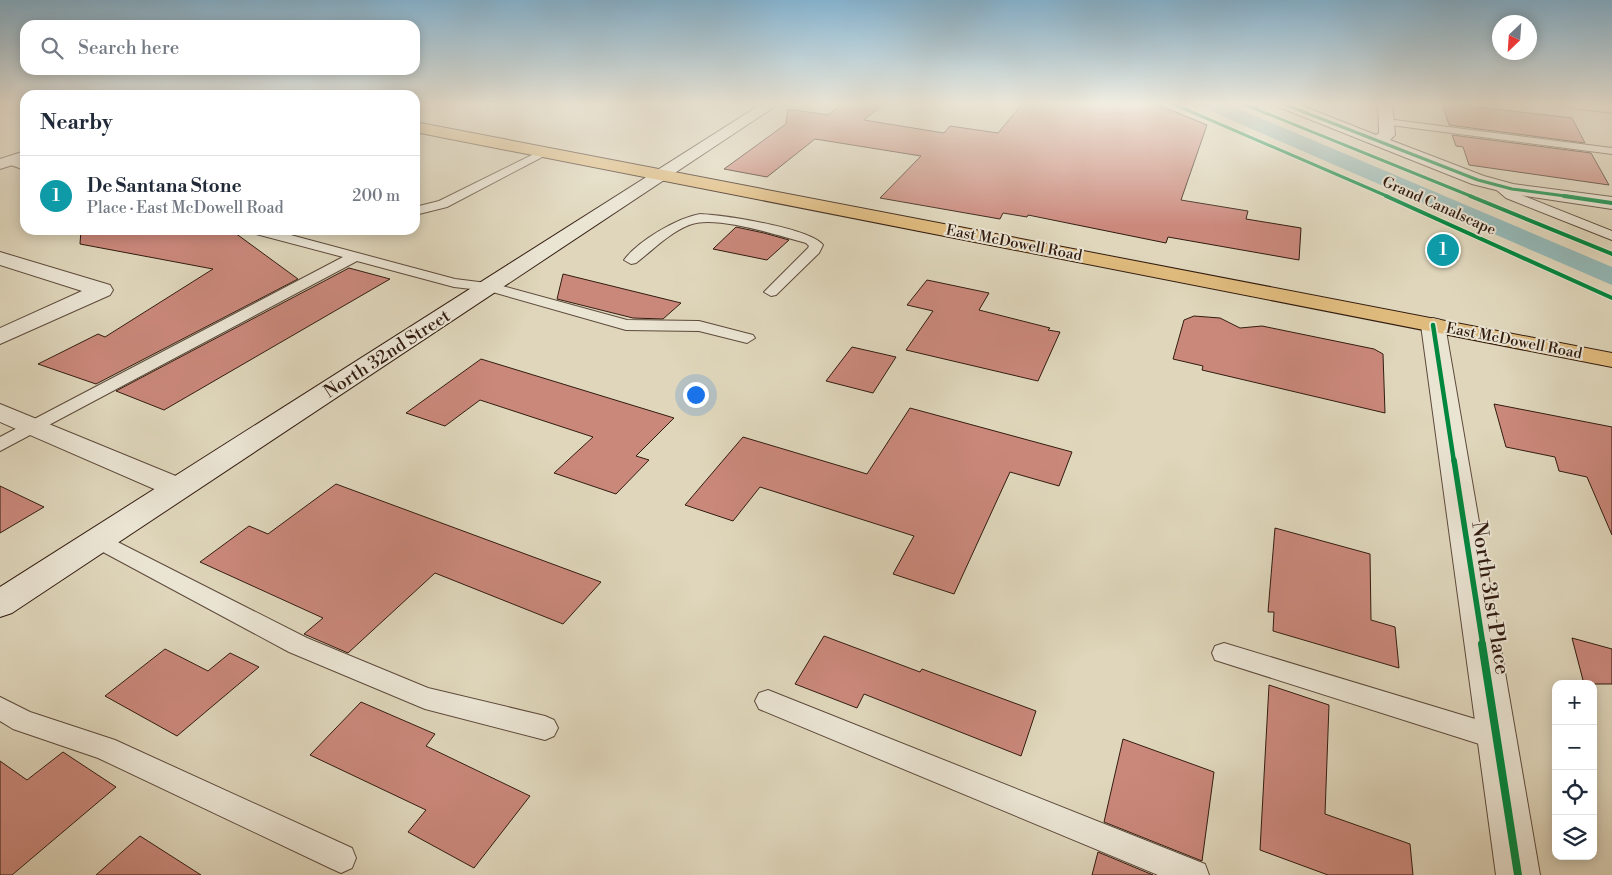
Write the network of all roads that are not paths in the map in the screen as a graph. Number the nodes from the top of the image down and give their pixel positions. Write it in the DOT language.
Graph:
graph roads {
  1 [pos="502,144"];
  2 [pos="710,144"];
  3 [pos="1388,144"];
  4 [pos="1556,144"];
  5 [pos="1612,151"];
  6 [pos="544,152"];
  7 [pos="662,175"];
  8 [pos="1498,186"];
  9 [pos="1612,203"];
  10 [pos="420,210"];
  11 [pos="275,235"];
  12 [pos="1612,236"];
  13 [pos="354,257"];
  14 [pos="0,258"];
  15 [pos="631,260"];
  16 [pos="490,287"];
  17 [pos="771,292"];
  18 [pos="1433,325"];
  19 [pos="0,337"];
  20 [pos="747,338"];
  21 [pos="1612,360"];
  22 [pos="0,412"];
  23 [pos="34,427"];
  24 [pos="0,445"];
  25 [pos="178,488"];
  26 [pos="98,540"];
  27 [pos="0,604"];
  28 [pos="1224,653"];
  29 [pos="768,701"];
  30 [pos="0,708"];
  31 [pos="545,728"];
  32 [pos="1495,738"];
  33 [pos="341,858"];
  34 [pos="1194,875"];
  35 [pos="1518,875"];
  1 -- 6 [label="main road, East McDowell Road"];
  2 -- 7 [label="street, North 32nd Street"];
  3 -- 8 [label="street"];
  4 -- 5 [label="lane"];
  6 -- 7 [label="main road, East McDowell Road"];
  6 -- 10 [label="lane"];
  7 -- 16 [label="street, North 32nd Street"];
  7 -- 18 [label="main road, East McDowell Road"];
  8 -- 9 [label="street"];
  8 -- 12 [label="lane"];
  11 -- 13 [label="lane"];
  13 -- 16 [label="lane"];
  13 -- 23 [label="lane"];
  14 -- 19 [label="street"];
  15 -- 17 [label="lane"];
  16 -- 20 [label="lane"];
  16 -- 25 [label="street, North 32nd Street"];
  18 -- 21 [label="main road, East McDowell Road"];
  18 -- 32 [label="street, North 31st Place"];
  22 -- 23 [label="street"];
  23 -- 24 [label="lane"];
  23 -- 25 [label="street"];
  25 -- 26 [label="street, North 32nd Street"];
  26 -- 27 [label="street, North 32nd Street"];
  26 -- 31 [label="lane"];
  28 -- 32 [label="lane"];
  29 -- 34 [label="lane"];
  30 -- 33 [label="lane"];
  32 -- 35 [label="street, North 31st Place"];
}
